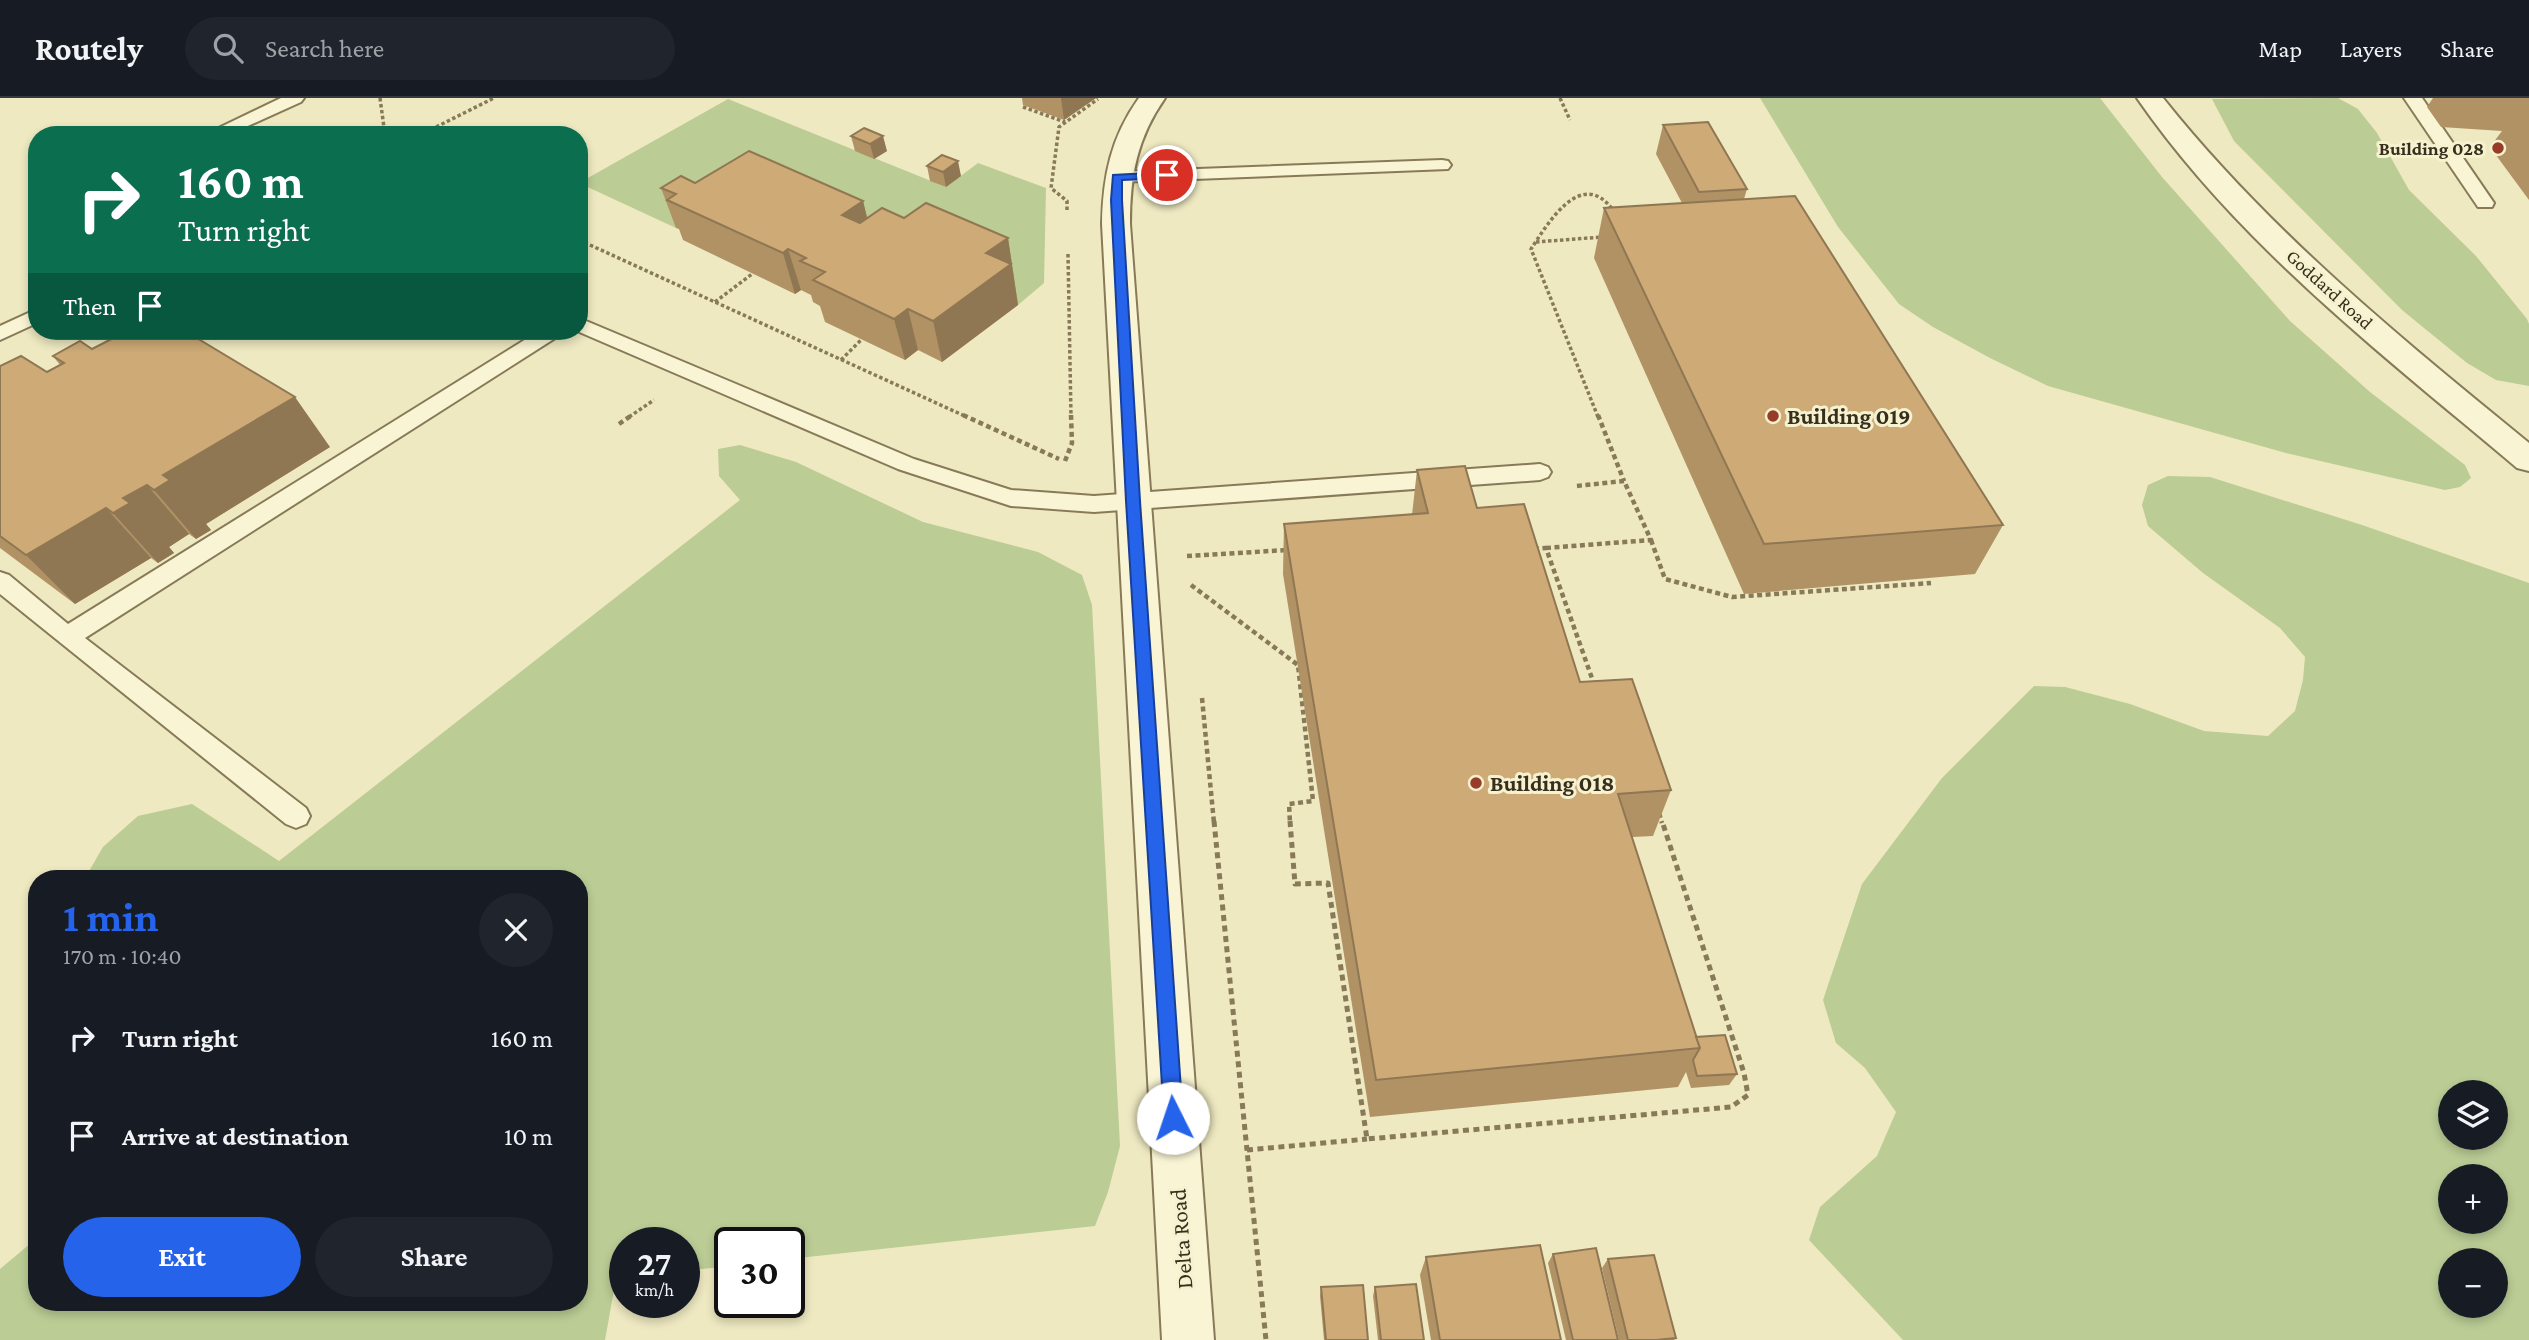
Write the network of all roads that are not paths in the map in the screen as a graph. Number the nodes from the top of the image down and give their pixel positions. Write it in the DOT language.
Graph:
graph roads {
  1 [pos="295,98"];
  2 [pos="1153,98"];
  3 [pos="2150,98"];
  4 [pos="2413,98"];
  5 [pos="233,126"];
  6 [pos="1442,165"];
  7 [pos="1116,177"];
  8 [pos="2485,203"];
  9 [pos="28,320"];
  10 [pos="588,328"];
  11 [pos="0,334"];
  12 [pos="538,340"];
  13 [pos="2529,460"];
  14 [pos="1540,472"];
  15 [pos="1133,501"];
  16 [pos="0,581"];
  17 [pos="67,638"];
  18 [pos="296,816"];
  19 [pos="1188,1340"];
  1 -- 5 [label="lane"];
  2 -- 7 [label="street, Delta Road"];
  3 -- 13 [label="street, Goddard Road"];
  4 -- 8 [label="lane"];
  6 -- 7 [label="lane"];
  7 -- 15 [label="street, Delta Road"];
  9 -- 11 [label="lane"];
  10 -- 15 [label="lane"];
  12 -- 17 [label="lane"];
  14 -- 15 [label="lane"];
  15 -- 19 [label="street, Delta Road"];
  16 -- 17 [label="lane"];
  17 -- 18 [label="lane"];
}
